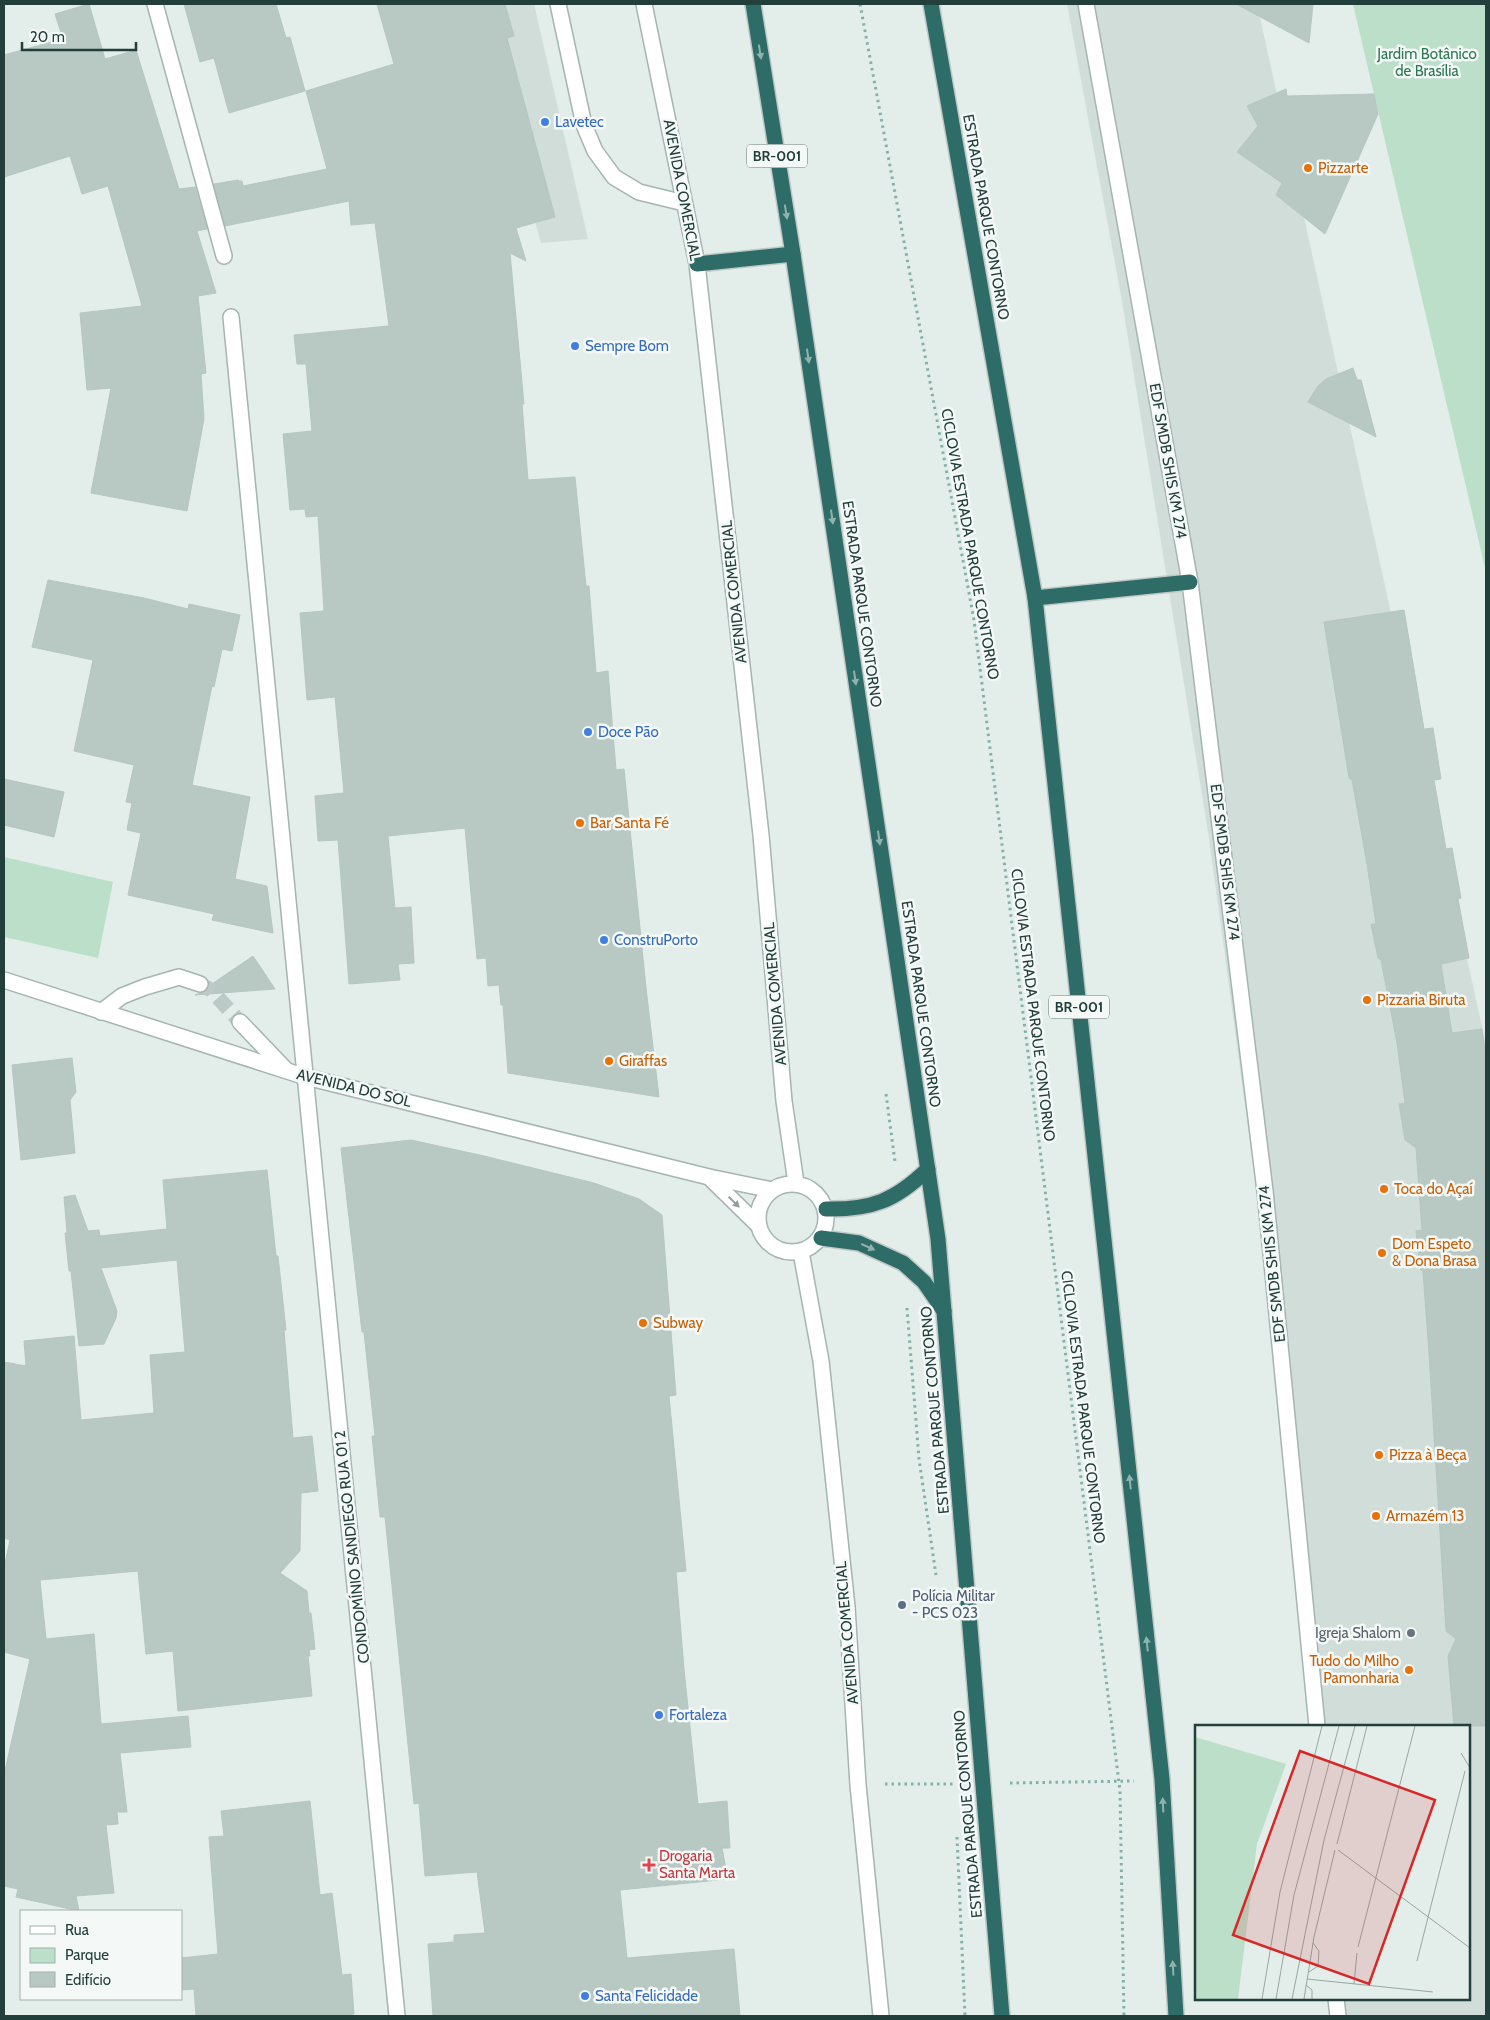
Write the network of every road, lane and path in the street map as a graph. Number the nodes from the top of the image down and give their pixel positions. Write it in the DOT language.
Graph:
graph roads {
  1 [pos="155,4"];
  2 [pos="558,4"];
  3 [pos="644,4"];
  4 [pos="753,4"];
  5 [pos="860,4"];
  6 [pos="931,4"];
  7 [pos="1086,4"];
  8 [pos="684,203"];
  9 [pos="793,254"];
  10 [pos="224,256"];
  11 [pos="697,264"];
  12 [pos="231,317"];
  13 [pos="1190,582"];
  14 [pos="1035,598"];
  15 [pos="4,980"];
  16 [pos="200,984"];
  17 [pos="101,1012"];
  18 [pos="240,1022"];
  19 [pos="287,1071"];
  20 [pos="306,1077"];
  21 [pos="886,1093"];
  22 [pos="928,1169"];
  23 [pos="709,1177"];
  24 [pos="796,1184"];
  25 [pos="772,1190"];
  26 [pos="898,1195"];
  27 [pos="826,1209"];
  28 [pos="758,1226"];
  29 [pos="821,1238"];
  30 [pos="801,1252"];
  31 [pos="903,1263"];
  32 [pos="946,1314"];
  33 [pos="936,1576"];
  34 [pos="1317,1725"];
  35 [pos="955,1775"];
  36 [pos="955,1794"];
  37 [pos="957,1832"];
  38 [pos="1336,2000"];
  39 [pos="397,2016"];
  40 [pos="881,2016"];
  41 [pos="965,2016"];
  42 [pos="1002,2016"];
  43 [pos="1124,2016"];
  44 [pos="1176,2016"];
  45 [pos="1338,2016"];
  1 -- 10 [label="street"];
  2 -- 8 [label="street"];
  3 -- 8 [label="street, AVENIDA COMERCIAL"];
  4 -- 9 [label="highway, ESTRADA PARQUE CONTORNO / BR-001, one-way"];
  5 -- 43 [label="path, CICLOVIA ESTRADA PARQUE CONTORNO"];
  6 -- 14 [label="highway, ESTRADA PARQUE CONTORNO / BR-001"];
  7 -- 13 [label="street, EDF SMDB SHIS KM 274"];
  8 -- 11 [label="street, AVENIDA COMERCIAL"];
  9 -- 11 [label="highway"];
  9 -- 22 [label="highway, ESTRADA PARQUE CONTORNO / BR-001, one-way"];
  11 -- 24 [label="street, AVENIDA COMERCIAL"];
  12 -- 20 [label="street, CONDOMÍNIO SANDIEGO RUA 01 2"];
  13 -- 14 [label="highway"];
  13 -- 34 [label="street, EDF SMDB SHIS KM 274"];
  44 -- 14 [label="highway, ESTRADA PARQUE CONTORNO / BR-001, one-way"];
  15 -- 17 [label="street, AVENIDA DO SOL"];
  16 -- 17 [label="street"];
  17 -- 19 [label="street, AVENIDA DO SOL"];
  18 -- 19 [label="street"];
  19 -- 20 [label="street, AVENIDA DO SOL"];
  20 -- 23 [label="street, AVENIDA DO SOL"];
  20 -- 39 [label="street, CONDOMÍNIO SANDIEGO RUA 01 2"];
  21 -- 26 [label="path"];
  22 -- 26 [label="highway"];
  22 -- 32 [label="highway, ESTRADA PARQUE CONTORNO / BR-001"];
  23 -- 25 [label="street, AVENIDA DO SOL"];
  23 -- 28 [label="street, one-way"];
  24 -- 25 [label="street"];
  24 -- 27 [label="street"];
  25 -- 28 [label="street"];
  26 -- 27 [label="highway"];
  27 -- 29 [label="street"];
  28 -- 30 [label="street"];
  29 -- 30 [label="street"];
  29 -- 31 [label="highway, one-way"];
  30 -- 40 [label="street, AVENIDA COMERCIAL"];
  31 -- 32 [label="highway"];
  31 -- 33 [label="path"];
  32 -- 42 [label="highway, ESTRADA PARQUE CONTORNO / BR-001"];
  35 -- 36 [label="path"];
  37 -- 41 [label="path"];
  38 -- 45 [label="street"];
}
